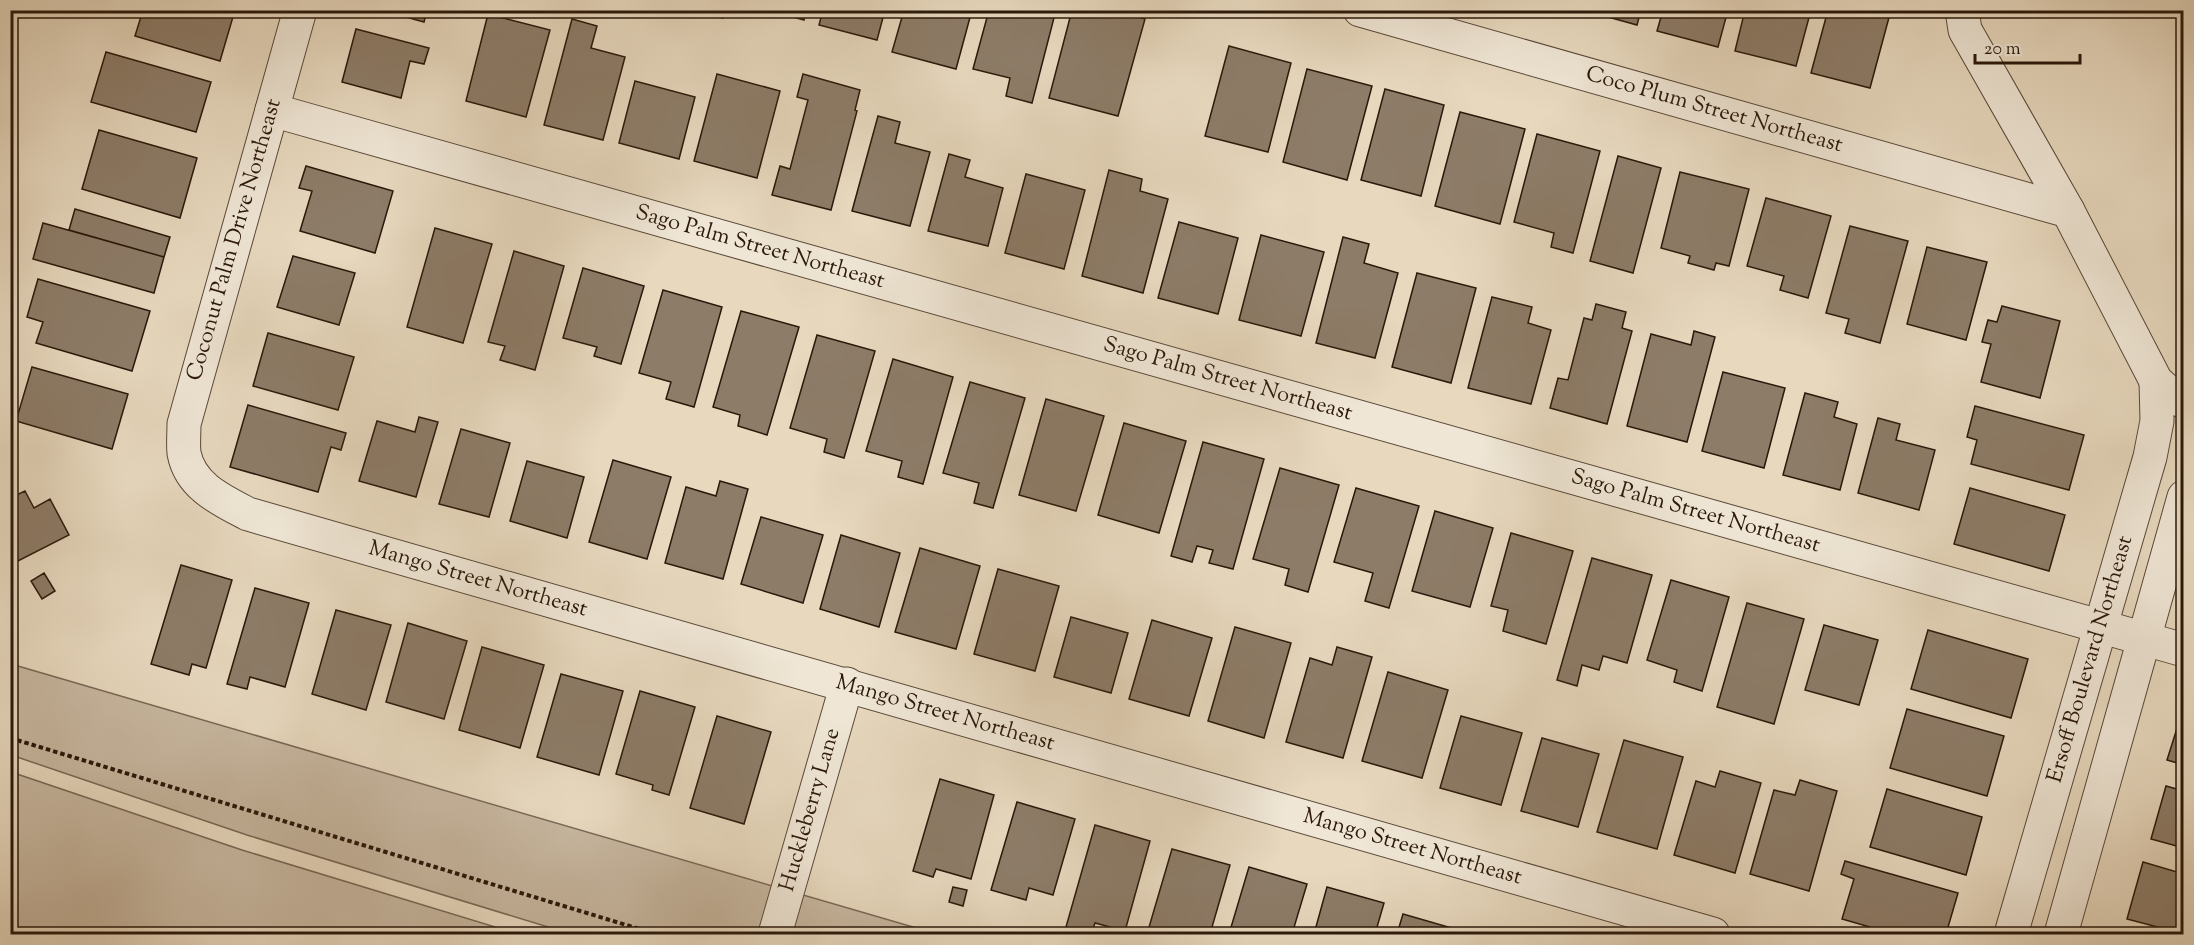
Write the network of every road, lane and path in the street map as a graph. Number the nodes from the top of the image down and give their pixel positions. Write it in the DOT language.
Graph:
graph roads {
  1 [pos="300,10"];
  2 [pos="1360,10"];
  3 [pos="1962,10"];
  4 [pos="272,110"];
  5 [pos="2068,211"];
  6 [pos="2156,381"];
  7 [pos="2184,402"];
  8 [pos="190,471"];
  9 [pos="2184,497"];
  10 [pos="2101,627"];
  11 [pos="2145,639"];
  12 [pos="2184,650"];
  13 [pos="847,684"];
  14 [pos="10,738"];
  15 [pos="656,934"];
  16 [pos="775,934"];
  17 [pos="1713,934"];
  18 [pos="2011,934"];
  19 [pos="2061,934"];
  1 -- 4 [label="street, Coconut Palm Drive Northeast"];
  2 -- 5 [label="street, Coco Plum Street Northeast"];
  3 -- 5 [label="street, Ersoff Boulevard Northeast"];
  4 -- 8 [label="street, Coconut Palm Drive Northeast"];
  4 -- 10 [label="street, Sago Palm Street Northeast"];
  5 -- 6 [label="street, Ersoff Boulevard Northeast"];
  6 -- 7 [label="street, Ersoff Boulevard Northeast"];
  6 -- 10 [label="street, Ersoff Boulevard Northeast"];
  8 -- 13 [label="street, Mango Street Northeast"];
  9 -- 11 [label="street, Ersoff Boulevard Northeast"];
  10 -- 11 [label="street, Sago Palm Street Northeast"];
  10 -- 18 [label="street, Ersoff Boulevard Northeast"];
  11 -- 12 [label="street, Sago Palm Street Northeast"];
  11 -- 19 [label="street, Ersoff Boulevard Northeast"];
  13 -- 16 [label="street, Huckleberry Lane"];
  13 -- 17 [label="street, Mango Street Northeast"];
  14 -- 15 [label="path"];
}
